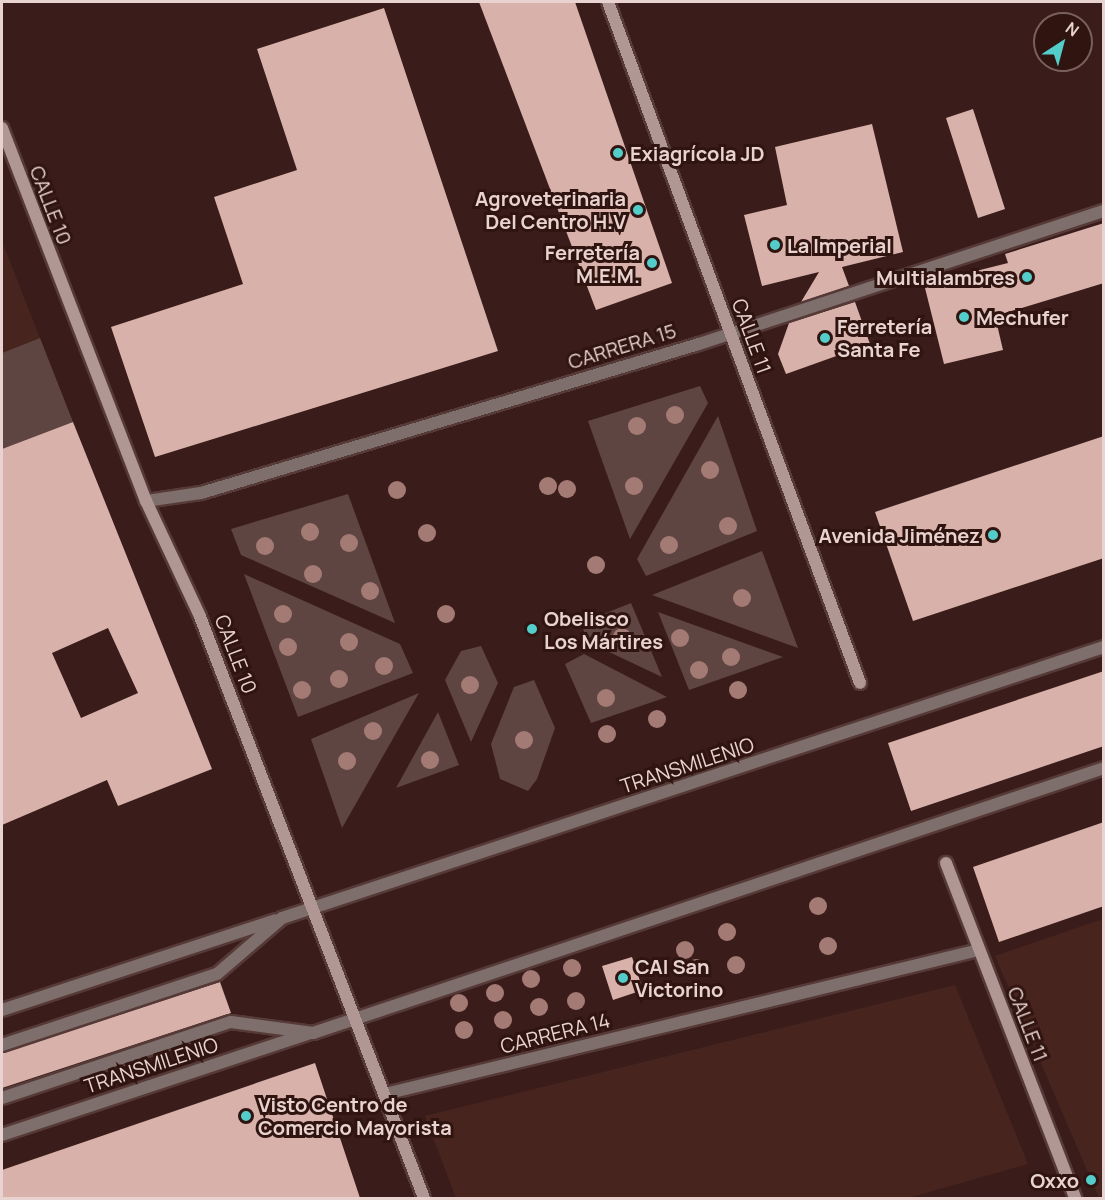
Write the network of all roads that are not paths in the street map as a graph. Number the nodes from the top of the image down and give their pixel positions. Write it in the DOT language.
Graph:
graph roads {
  1 [pos="608,2"];
  2 [pos="2,128"];
  3 [pos="1104,211"];
  4 [pos="730,334"];
  5 [pos="146,501"];
  6 [pos="1104,647"];
  7 [pos="860,683"];
  8 [pos="1104,768"];
  9 [pos="946,863"];
  10 [pos="314,908"];
  11 [pos="282,918"];
  12 [pos="979,950"];
  13 [pos="2,1010"];
  14 [pos="357,1018"];
  15 [pos="313,1033"];
  16 [pos="2,1045"];
  17 [pos="385,1094"];
  18 [pos="2,1098"];
  19 [pos="2,1135"];
  20 [pos="424,1198"];
  21 [pos="1075,1198"];
  1 -- 4 [label="street, CALLE 11"];
  2 -- 5 [label="street, CALLE 10"];
  3 -- 4 [label="street, CARRERA 15"];
  4 -- 5 [label="street, CARRERA 15"];
  4 -- 7 [label="street, CALLE 11"];
  5 -- 10 [label="street, CALLE 10"];
  6 -- 10 [label="street, TRANSMILENIO"];
  8 -- 14 [label="street, TRANSMILENIO"];
  9 -- 12 [label="street, CALLE 11"];
  10 -- 11 [label="street, TRANSMILENIO"];
  10 -- 14 [label="street, CALLE 10"];
  11 -- 13 [label="street, TRANSMILENIO"];
  11 -- 16 [label="street, TRANSMILENIO"];
  12 -- 17 [label="street, CARRERA 14"];
  12 -- 21 [label="street, CALLE 11"];
  14 -- 15 [label="street, TRANSMILENIO"];
  14 -- 17 [label="street, CALLE 10"];
  15 -- 18 [label="street, TRANSMILENIO"];
  15 -- 19 [label="street, TRANSMILENIO"];
  17 -- 20 [label="street, CALLE 10"];
}
